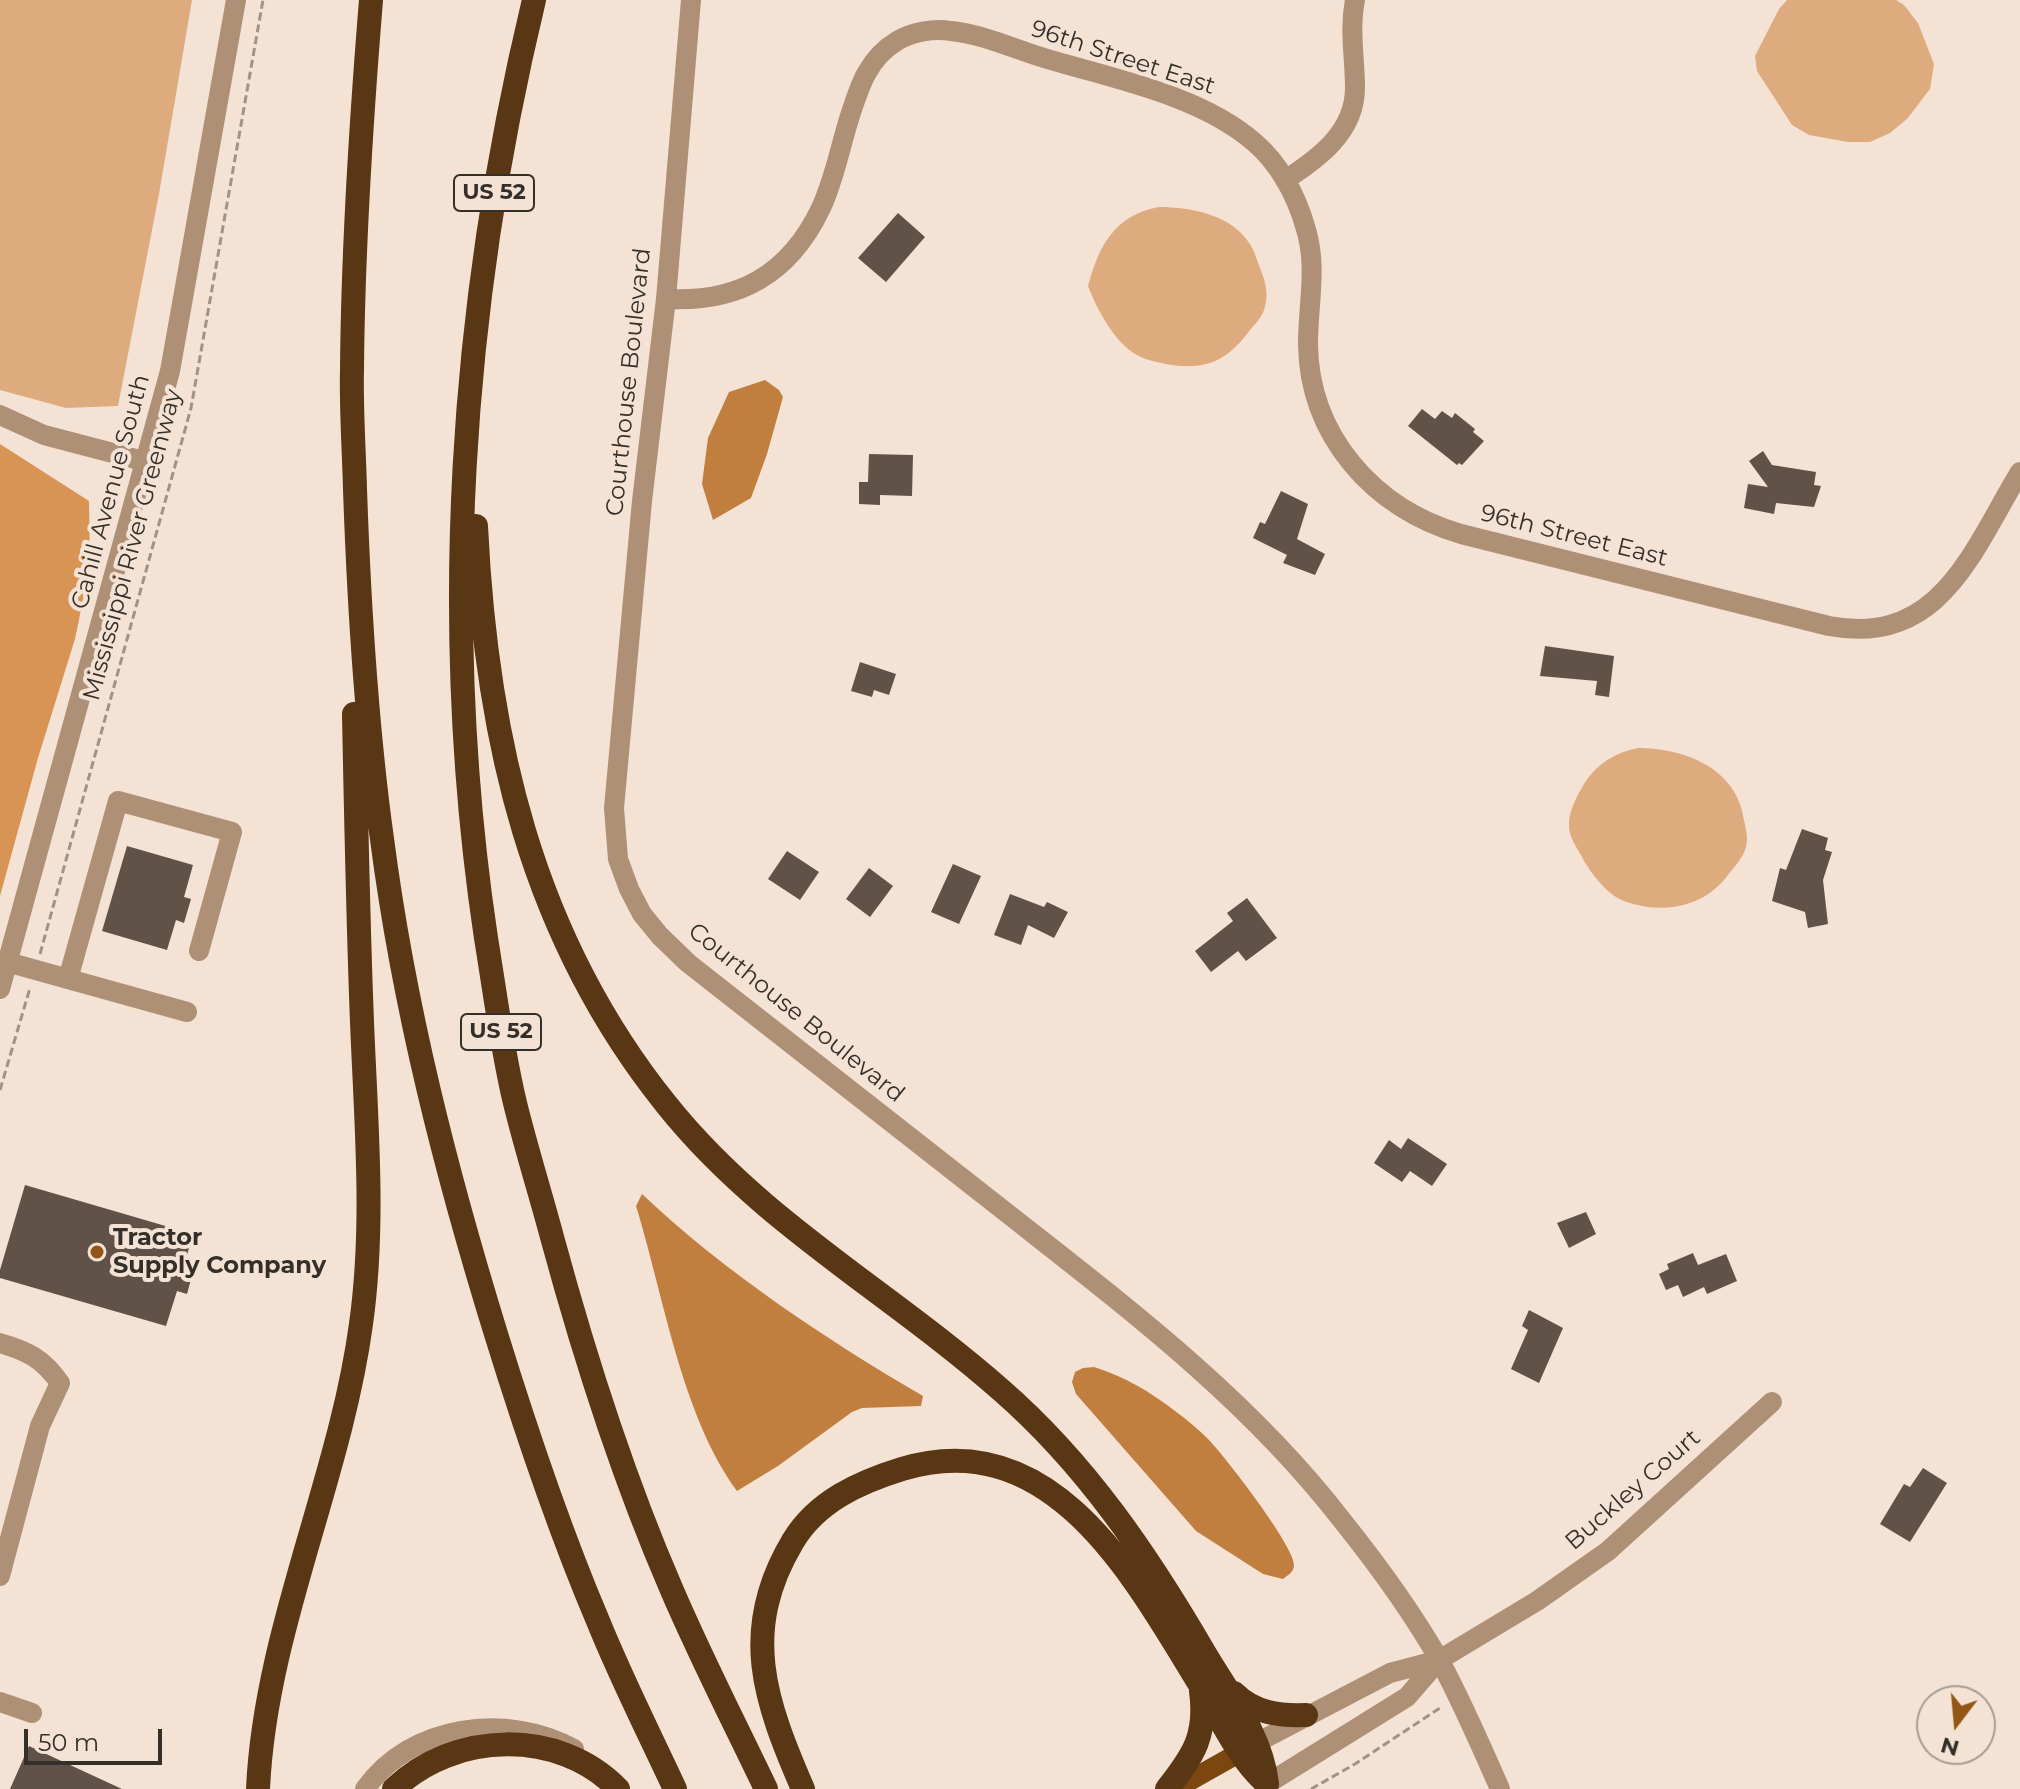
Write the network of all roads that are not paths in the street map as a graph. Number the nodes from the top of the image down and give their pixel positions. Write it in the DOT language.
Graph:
graph roads {
  1 [pos="236,0"];
  2 [pos="371,0"];
  3 [pos="534,0"];
  4 [pos="691,0"];
  5 [pos="1355,0"];
  6 [pos="1285,180"];
  7 [pos="666,299"];
  8 [pos="470,388"];
  9 [pos="0,415"];
  10 [pos="147,462"];
  11 [pos="2020,472"];
  12 [pos="356,512"];
  13 [pos="199,951"];
  14 [pos="7,962"];
  15 [pos="68,979"];
  16 [pos="0,989"];
  17 [pos="187,1012"];
  18 [pos="0,1343"];
  19 [pos="1772,1402"];
  20 [pos="0,1576"];
  21 [pos="1439,1660"];
  22 [pos="1210,1683"];
  23 [pos="0,1702"];
  24 [pos="32,1713"];
  25 [pos="1306,1715"];
  26 [pos="1248,1748"];
  27 [pos="1262,1786"];
  28 [pos="616,1787"];
  29 [pos="258,1789"];
  30 [pos="365,1789"];
  31 [pos="394,1789"];
  32 [pos="675,1789"];
  33 [pos="766,1789"];
  34 [pos="803,1789"];
  35 [pos="1167,1789"];
  36 [pos="1175,1789"];
  37 [pos="1500,1789"];
  1 -- 10 [label="street, Cahill Avenue South"];
  2 -- 12 [label="highway"];
  3 -- 8 [label="highway, US 52"];
  4 -- 7 [label="street, Courthouse Boulevard"];
  5 -- 6 [label="street"];
  6 -- 7 [label="street, 96th Street East"];
  6 -- 11 [label="street, 96th Street East"];
  7 -- 21 [label="street, Courthouse Boulevard"];
  8 -- 22 [label="highway"];
  8 -- 33 [label="highway, US 52"];
  9 -- 10 [label="street"];
  10 -- 14 [label="street, Cahill Avenue South"];
  12 -- 29 [label="highway"];
  12 -- 32 [label="highway"];
  13 -- 15 [label="street"];
  14 -- 15 [label="street"];
  14 -- 16 [label="street, Cahill Avenue South"];
  15 -- 17 [label="street"];
  18 -- 20 [label="street"];
  19 -- 21 [label="street, Buckley Court"];
  21 -- 25 [label="street"];
  21 -- 27 [label="street"];
  21 -- 37 [label="street, Courthouse Boulevard"];
  22 -- 25 [label="highway"];
  22 -- 26 [label="highway"];
  22 -- 34 [label="highway"];
  22 -- 35 [label="highway"];
  23 -- 24 [label="street"];
  25 -- 26 [label="street"];
  26 -- 27 [label="highway"];
  26 -- 36 [label="main road"];
  28 -- 30 [label="street"];
  28 -- 31 [label="highway"];
}
